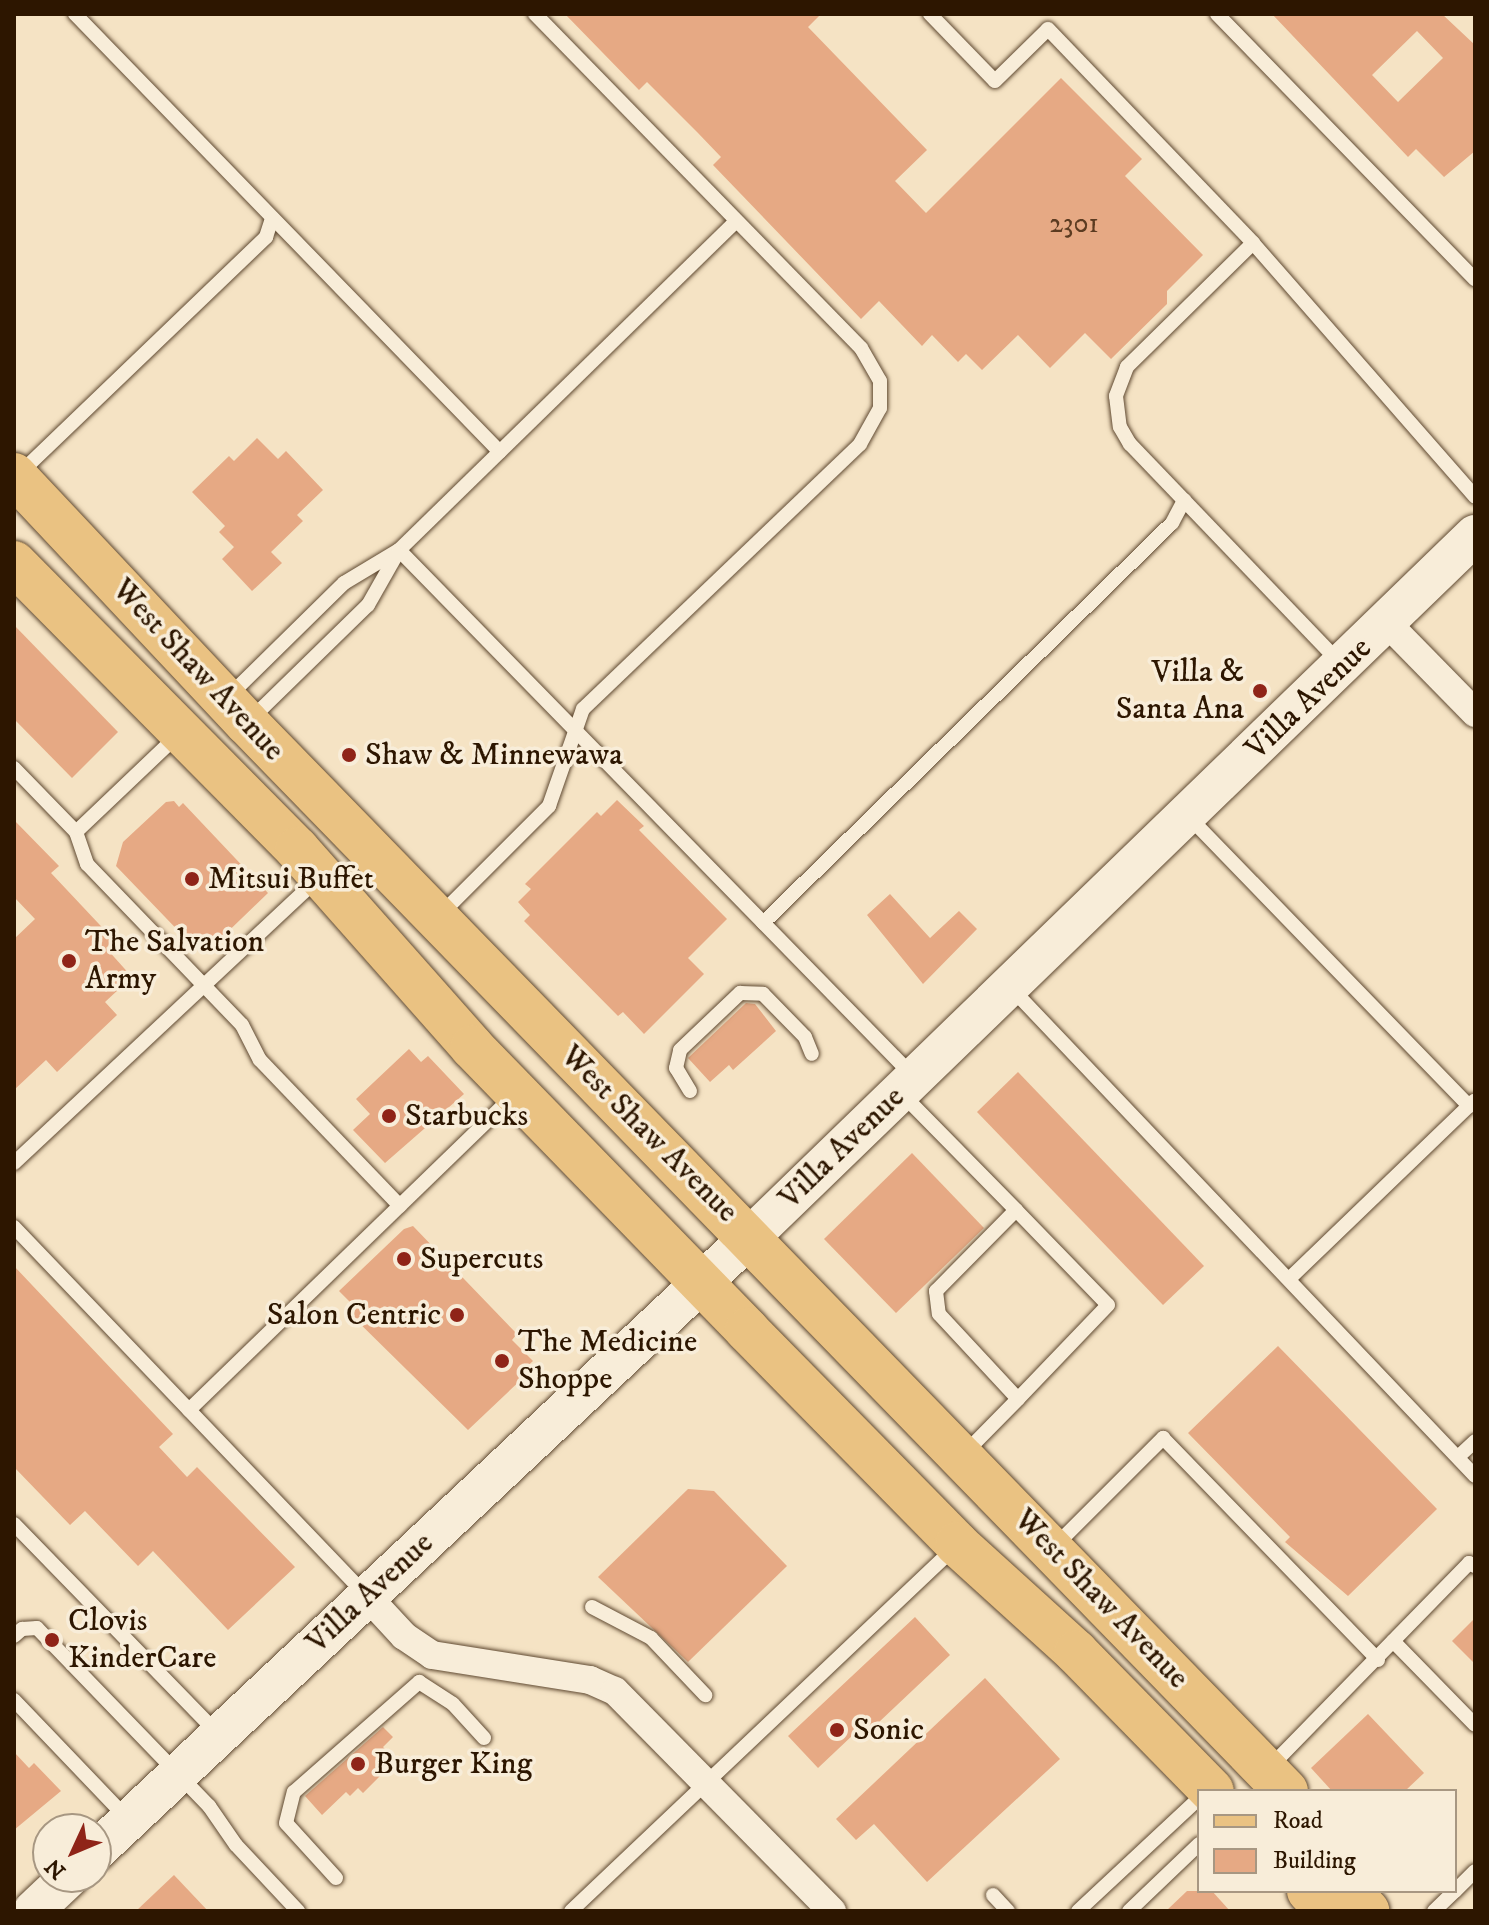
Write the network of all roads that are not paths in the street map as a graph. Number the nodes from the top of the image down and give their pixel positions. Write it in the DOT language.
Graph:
graph roads {
  1 [pos="75,14"];
  2 [pos="535,14"];
  3 [pos="930,14"];
  4 [pos="1217,14"];
  5 [pos="272,218"];
  6 [pos="736,221"];
  7 [pos="1253,243"];
  8 [pos="1475,279"];
  9 [pos="500,452"];
  10 [pos="15,476"];
  11 [pos="1475,497"];
  12 [pos="1184,500"];
  13 [pos="1475,535"];
  14 [pos="14,545"];
  15 [pos="399,550"];
  16 [pos="14,563"];
  17 [pos="1387,623"];
  18 [pos="1343,666"];
  19 [pos="237,711"];
  20 [pos="1475,713"];
  21 [pos="575,730"];
  22 [pos="183,731"];
  23 [pos="14,768"];
  24 [pos="221,772"];
  25 [pos="1187,816"];
  26 [pos="76,832"];
  27 [pos="322,875"];
  28 [pos="438,918"];
  29 [pos="763,923"];
  30 [pos="204,986"];
  31 [pos="1010,987"];
  32 [pos="812,1054"];
  33 [pos="908,1085"];
  34 [pos="690,1091"];
  35 [pos="517,1092"];
  36 [pos="1472,1103"];
  37 [pos="14,1163"];
  38 [pos="400,1206"];
  39 [pos="1016,1210"];
  40 [pos="14,1227"];
  41 [pos="750,1237"];
  42 [pos="1289,1279"];
  43 [pos="701,1281"];
  44 [pos="1018,1399"];
  45 [pos="189,1410"];
  46 [pos="1475,1441"];
  47 [pos="962,1456"];
  48 [pos="1458,1457"];
  49 [pos="1475,1476"];
  50 [pos="14,1524"];
  51 [pos="957,1544"];
  52 [pos="1052,1549"];
  53 [pos="1475,1566"];
  54 [pos="367,1596"];
  55 [pos="592,1607"];
  56 [pos="14,1636"];
  57 [pos="1393,1641"];
  58 [pos="1378,1660"];
  59 [pos="705,1695"];
  60 [pos="14,1700"];
  61 [pos="1475,1725"];
  62 [pos="219,1735"];
  63 [pos="484,1738"];
  64 [pos="178,1774"];
  65 [pos="707,1782"];
  66 [pos="1233,1789"];
  67 [pos="1197,1817"];
  68 [pos="129,1820"];
  69 [pos="112,1836"];
  70 [pos="1197,1846"];
  71 [pos="1475,1871"];
  72 [pos="336,1878"];
  73 [pos="1457,1889"];
  74 [pos="52,1893"];
  75 [pos="1311,1893"];
  76 [pos="1350,1893"];
  77 [pos="1385,1893"];
  78 [pos="1453,1893"];
  79 [pos="993,1895"];
  80 [pos="33,1911"];
  81 [pos="298,1911"];
  82 [pos="571,1911"];
  83 [pos="832,1911"];
  84 [pos="1008,1911"];
  85 [pos="1078,1911"];
  86 [pos="1129,1911"];
  87 [pos="1328,1911"];
  88 [pos="1367,1911"];
  89 [pos="1402,1911"];
  90 [pos="1434,1911"];
  1 -- 5 [label="lane"];
  2 -- 6 [label="lane"];
  3 -- 7 [label="lane"];
  4 -- 8 [label="lane"];
  5 -- 9 [label="lane"];
  5 -- 10 [label="lane"];
  6 -- 9 [label="lane"];
  6 -- 21 [label="lane"];
  7 -- 11 [label="lane"];
  7 -- 12 [label="lane"];
  9 -- 15 [label="lane"];
  10 -- 19 [label="main road, West Shaw Avenue"];
  12 -- 18 [label="lane"];
  12 -- 29 [label="lane"];
  13 -- 17 [label="street, Villa Avenue"];
  14 -- 19 [label="main road"];
  15 -- 19 [label="lane"];
  15 -- 19 [label="lane"];
  15 -- 21 [label="lane"];
  16 -- 22 [label="main road, West Shaw Avenue"];
  17 -- 18 [label="street, Villa Avenue"];
  17 -- 20 [label="street"];
  18 -- 25 [label="street, Villa Avenue"];
  19 -- 28 [label="main road, West Shaw Avenue"];
  21 -- 28 [label="lane"];
  21 -- 29 [label="lane"];
  22 -- 24 [label="main road, West Shaw Avenue"];
  22 -- 26 [label="lane"];
  23 -- 26 [label="lane"];
  24 -- 27 [label="main road, West Shaw Avenue"];
  24 -- 28 [label="main road"];
  25 -- 31 [label="street, Villa Avenue"];
  25 -- 36 [label="lane"];
  26 -- 30 [label="lane"];
  27 -- 30 [label="lane"];
  27 -- 35 [label="main road, West Shaw Avenue"];
  28 -- 41 [label="main road, West Shaw Avenue"];
  29 -- 33 [label="lane"];
  30 -- 37 [label="lane"];
  30 -- 38 [label="lane"];
  31 -- 33 [label="street, Villa Avenue"];
  31 -- 42 [label="lane"];
  32 -- 34 [label="lane"];
  33 -- 39 [label="lane"];
  33 -- 41 [label="street, Villa Avenue"];
  35 -- 38 [label="lane"];
  35 -- 43 [label="main road, West Shaw Avenue"];
  36 -- 42 [label="lane"];
  38 -- 45 [label="lane"];
  39 -- 44 [label="lane"];
  39 -- 44 [label="lane"];
  40 -- 45 [label="lane"];
  41 -- 43 [label="street, Villa Avenue"];
  41 -- 47 [label="main road, West Shaw Avenue"];
  42 -- 48 [label="lane"];
  43 -- 51 [label="main road, West Shaw Avenue"];
  43 -- 54 [label="street, Villa Avenue"];
  44 -- 47 [label="lane"];
  45 -- 54 [label="lane"];
  46 -- 48 [label="lane"];
  47 -- 52 [label="main road, West Shaw Avenue"];
  48 -- 49 [label="lane"];
  50 -- 62 [label="lane"];
  51 -- 65 [label="lane"];
  51 -- 66 [label="main road, West Shaw Avenue"];
  52 -- 58 [label="lane"];
  52 -- 66 [label="main road, West Shaw Avenue"];
  53 -- 57 [label="lane"];
  54 -- 62 [label="street, Villa Avenue"];
  54 -- 65 [label="street"];
  55 -- 59 [label="lane"];
  56 -- 64 [label="lane"];
  57 -- 58 [label="lane"];
  57 -- 61 [label="lane"];
  58 -- 66 [label="lane"];
  60 -- 68 [label="lane"];
  62 -- 64 [label="street, Villa Avenue"];
  63 -- 72 [label="lane"];
  64 -- 68 [label="street, Villa Avenue"];
  64 -- 81 [label="lane"];
  65 -- 82 [label="lane"];
  65 -- 83 [label="street"];
  67 -- 85 [label="lane"];
  68 -- 69 [label="street, Villa Avenue"];
  70 -- 86 [label="lane"];
  71 -- 73 [label="lane"];
  74 -- 80 [label="street"];
  75 -- 87 [label="main road"];
  76 -- 88 [label="main road"];
  77 -- 89 [label="main road"];
  78 -- 90 [label="lane"];
  79 -- 84 [label="lane"];
}
